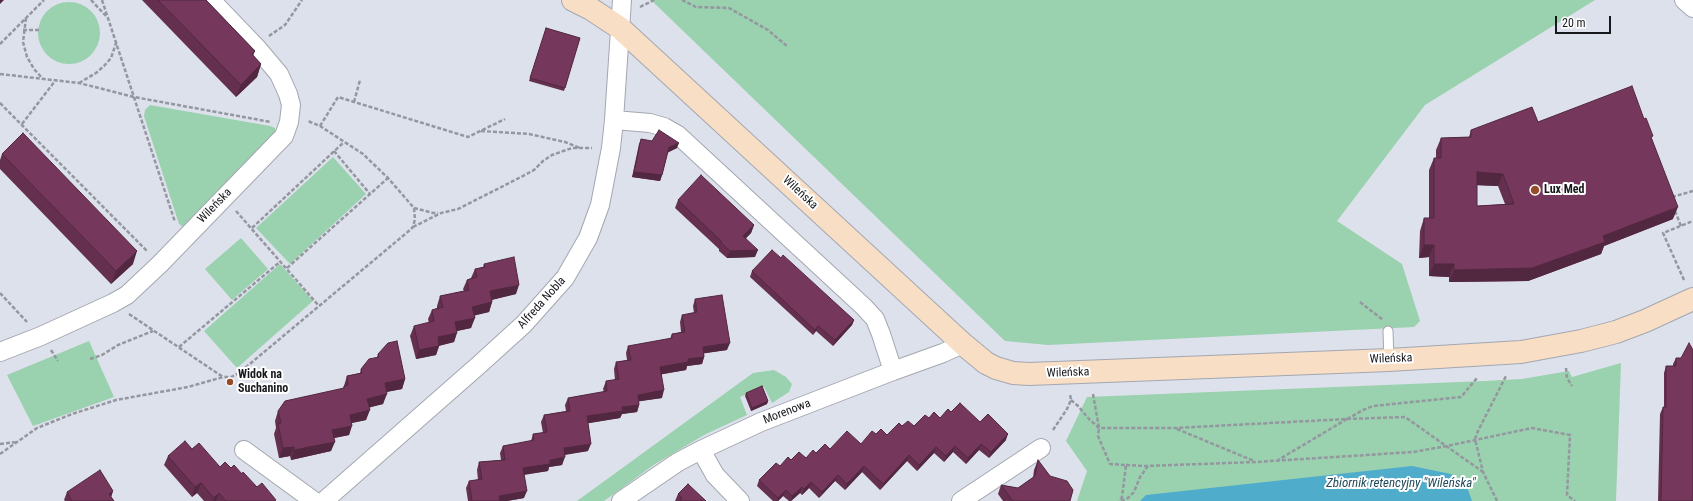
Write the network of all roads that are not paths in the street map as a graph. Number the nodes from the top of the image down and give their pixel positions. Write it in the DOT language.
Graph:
graph roads {
  1 [pos="211,0"];
  2 [pos="573,0"];
  3 [pos="1684,0"];
  4 [pos="629,5"];
  5 [pos="1693,8"];
  6 [pos="620,28"];
  7 [pos="614,120"];
  8 [pos="1693,299"];
  9 [pos="1388,332"];
  10 [pos="963,344"];
  11 [pos="0,352"];
  12 [pos="1389,360"];
  13 [pos="893,371"];
  14 [pos="1041,448"];
  15 [pos="244,450"];
  16 [pos="701,450"];
  17 [pos="314,501"];
  18 [pos="324,501"];
  19 [pos="621,501"];
  20 [pos="740,501"];
  21 [pos="961,501"];
  1 -- 11 [label="street, Wileńska"];
  2 -- 6 [label="street, Wileńska"];
  3 -- 5 [label="street"];
  4 -- 6 [label="street, Alfreda Nobla"];
  6 -- 7 [label="street, Alfreda Nobla"];
  6 -- 10 [label="street, Wileńska"];
  7 -- 13 [label="street"];
  7 -- 18 [label="street, Alfreda Nobla"];
  8 -- 12 [label="street, Wileńska"];
  9 -- 12 [label="lane"];
  10 -- 12 [label="street, Wileńska"];
  10 -- 13 [label="street, Morenowa"];
  13 -- 16 [label="street, Morenowa"];
  14 -- 21 [label="street"];
  15 -- 17 [label="street"];
  16 -- 19 [label="street, Morenowa"];
  16 -- 20 [label="street"];
}
